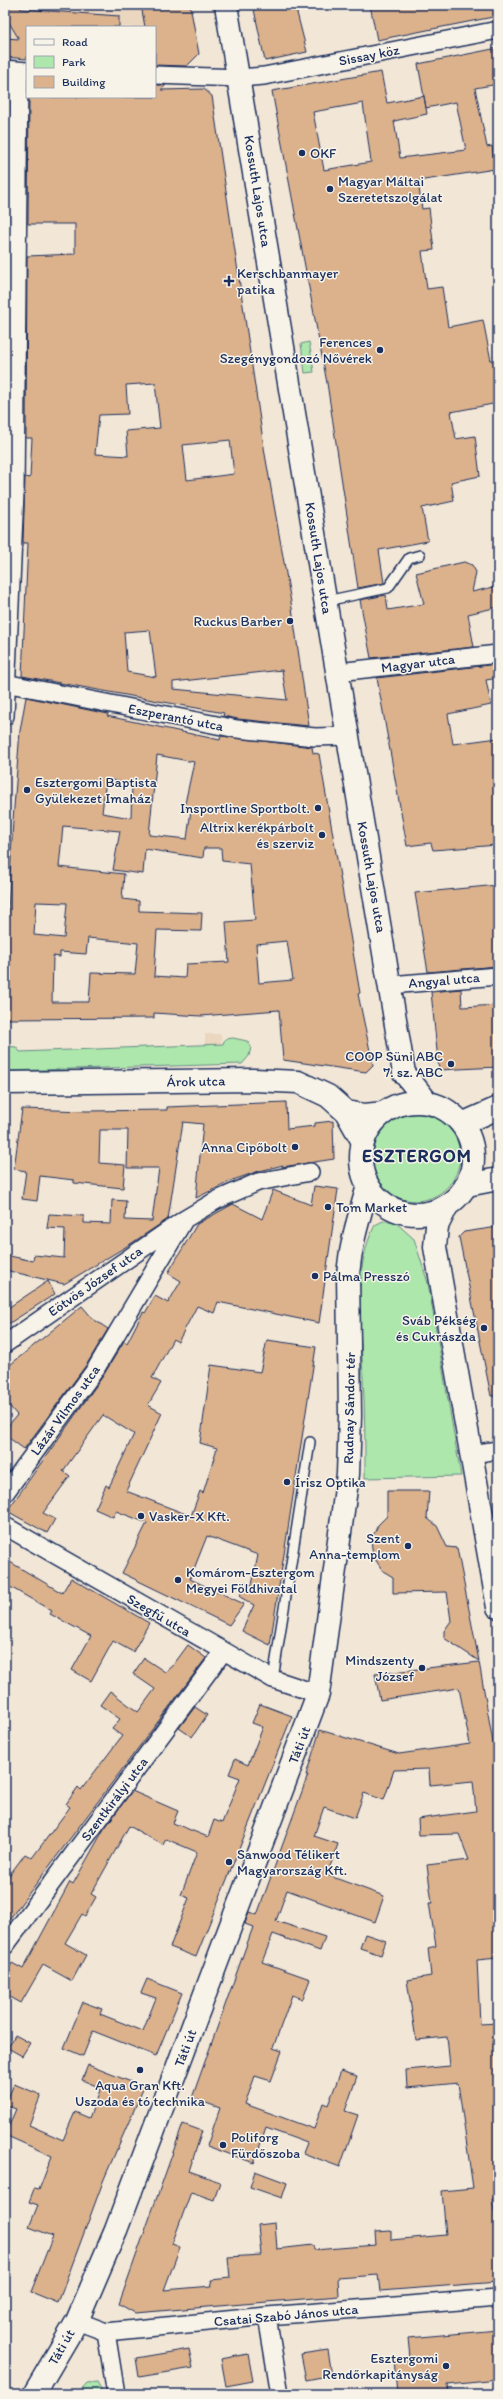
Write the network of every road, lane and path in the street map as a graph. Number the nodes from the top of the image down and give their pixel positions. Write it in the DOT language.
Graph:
graph roads {
  1 [pos="226,5"];
  2 [pos="498,30"];
  3 [pos="17,70"];
  4 [pos="156,75"];
  5 [pos="240,78"];
  6 [pos="420,555"];
  7 [pos="326,601"];
  8 [pos="498,654"];
  9 [pos="338,672"];
  10 [pos="6,684"];
  11 [pos="5,716"];
  12 [pos="349,736"];
  13 [pos="498,976"];
  14 [pos="390,984"];
  15 [pos="404,1073"];
  16 [pos="5,1083"];
  17 [pos="428,1103"];
  18 [pos="498,1108"];
  19 [pos="390,1109"];
  20 [pos="346,1112"];
  21 [pos="462,1124"];
  22 [pos="362,1140"];
  23 [pos="310,1172"];
  24 [pos="498,1181"];
  25 [pos="368,1186"];
  26 [pos="467,1186"];
  27 [pos="447,1206"];
  28 [pos="396,1210"];
  29 [pos="185,1218"];
  30 [pos="359,1218"];
  31 [pos="435,1247"];
  32 [pos="123,1325"];
  33 [pos="5,1344"];
  34 [pos="310,1442"];
  35 [pos="498,1450"];
  36 [pos="472,1454"];
  37 [pos="5,1493"];
  38 [pos="5,1526"];
  39 [pos="498,1607"];
  40 [pos="223,1652"];
  41 [pos="273,1679"];
  42 [pos="318,1694"];
  43 [pos="5,1946"];
  44 [pos="498,2298"];
  45 [pos="267,2316"];
  46 [pos="77,2321"];
  47 [pos="106,2332"];
  48 [pos="34,2394"];
  49 [pos="116,2394"];
  50 [pos="280,2394"];
  1 -- 5 [label="main road, Kossuth Lajos utca"];
  2 -- 5 [label="street, Sissay köz"];
  3 -- 10 [label="street"];
  4 -- 5 [label="street, Sissay köz"];
  5 -- 7 [label="main road, Kossuth Lajos utca"];
  6 -- 7 [label="lane"];
  7 -- 9 [label="main road, Kossuth Lajos utca"];
  8 -- 9 [label="street, Magyar utca"];
  9 -- 12 [label="main road, Kossuth Lajos utca"];
  10 -- 11 [label="street"];
  10 -- 12 [label="street, Eszperantó utca"];
  12 -- 14 [label="main road, Kossuth Lajos utca"];
  13 -- 14 [label="street, Angyal utca"];
  14 -- 15 [label="main road, Kossuth Lajos utca"];
  15 -- 17 [label="main road, Kossuth Lajos utca"];
  15 -- 19 [label="main road"];
  16 -- 20 [label="main road, Árok utca"];
  17 -- 19 [label="main road"];
  17 -- 21 [label="main road"];
  18 -- 21 [label="main road"];
  19 -- 20 [label="main road"];
  19 -- 22 [label="main road"];
  20 -- 22 [label="main road, Árok utca"];
  21 -- 26 [label="main road"];
  22 -- 25 [label="main road"];
  23 -- 29 [label="street, Eötvös József utca"];
  24 -- 26 [label="main road"];
  25 -- 28 [label="main road"];
  25 -- 30 [label="main road, Rudnay Sándor tér"];
  26 -- 27 [label="main road"];
  27 -- 28 [label="main road"];
  27 -- 31 [label="main road"];
  28 -- 30 [label="main road"];
  28 -- 31 [label="main road"];
  29 -- 32 [label="street, Eötvös József utca"];
  29 -- 33 [label="street, Eötvös József utca"];
  30 -- 42 [label="main road, Rudnay Sándor tér"];
  31 -- 36 [label="main road"];
  32 -- 37 [label="street, Lázár Vilmos utca"];
  34 -- 41 [label="lane"];
  35 -- 36 [label="street"];
  36 -- 39 [label="main road"];
  38 -- 40 [label="street, Szegfű utca"];
  40 -- 41 [label="street, Szegfű utca"];
  40 -- 43 [label="street, Szentkirályi utca"];
  41 -- 42 [label="street, Szegfű utca"];
  42 -- 46 [label="main road, Táti út"];
  44 -- 45 [label="street, Csatai Szabó János utca"];
  45 -- 47 [label="street, Csatai Szabó János utca"];
  45 -- 50 [label="street"];
  46 -- 47 [label="street, Csatai Szabó János utca"];
  46 -- 48 [label="main road, Táti út"];
  47 -- 49 [label="street"];
}
